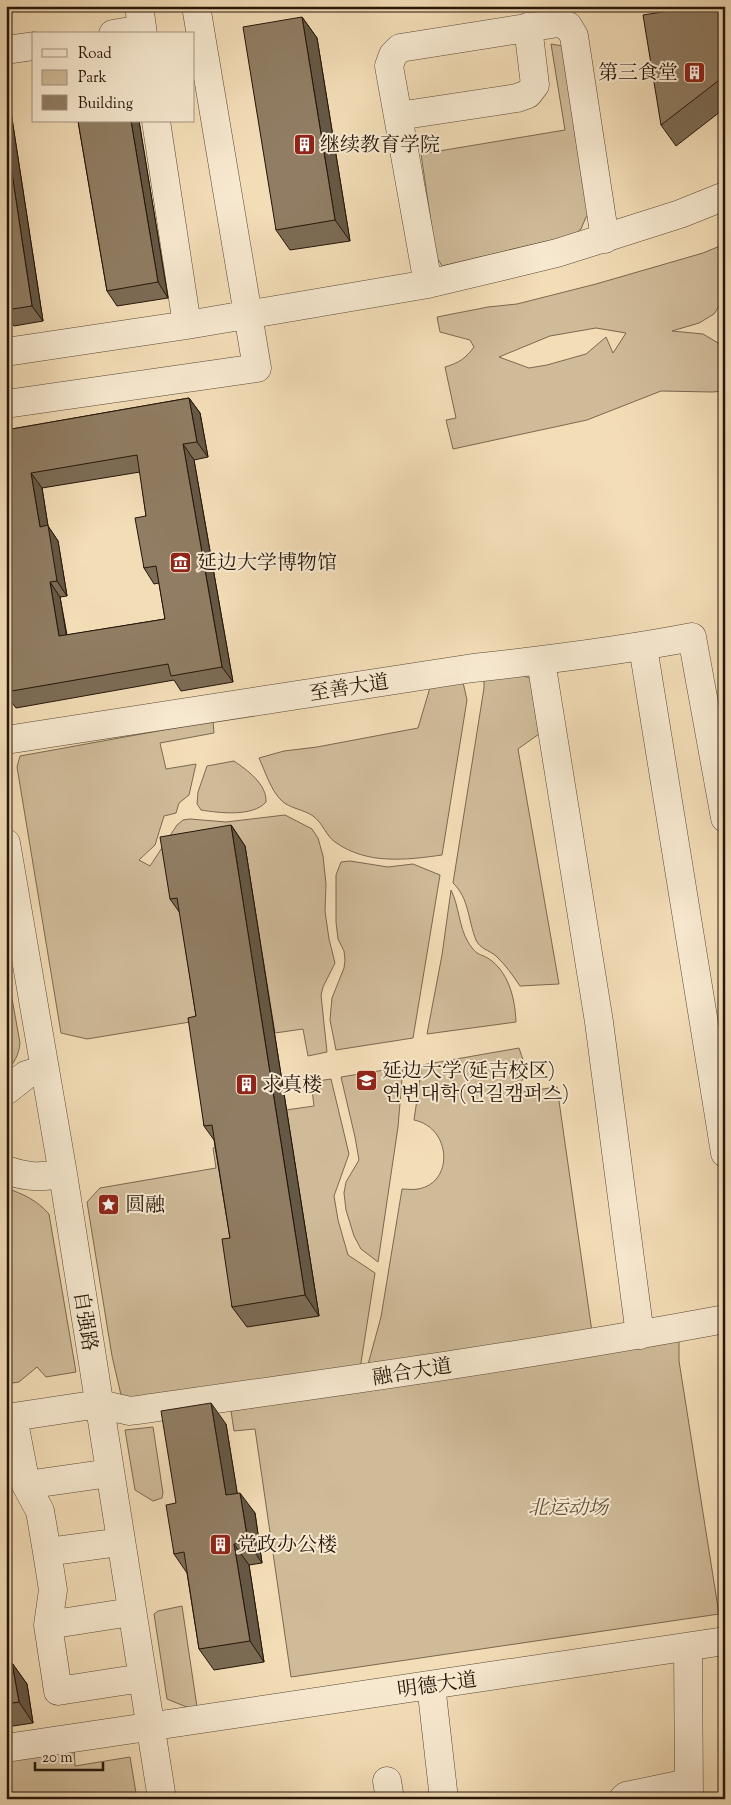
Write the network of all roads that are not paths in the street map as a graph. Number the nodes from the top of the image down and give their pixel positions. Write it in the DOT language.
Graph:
graph roads {
  1 [pos="196,6"];
  2 [pos="142,23"];
  3 [pos="528,27"];
  4 [pos="118,32"];
  5 [pos="32,46"];
  6 [pos="6,50"];
  7 [pos="398,116"];
  8 [pos="156,122"];
  9 [pos="725,196"];
  10 [pos="605,239"];
  11 [pos="428,284"];
  12 [pos="248,315"];
  13 [pos="188,326"];
  14 [pos="6,352"];
  15 [pos="6,404"];
  16 [pos="643,647"];
  17 [pos="541,660"];
  18 [pos="6,740"];
  19 [pos="725,818"];
  20 [pos="6,843"];
  21 [pos="45,1069"];
  22 [pos="6,1091"];
  23 [pos="725,1153"];
  24 [pos="6,1170"];
  25 [pos="62,1174"];
  26 [pos="725,1319"];
  27 [pos="640,1335"];
  28 [pos="98,1404"];
  29 [pos="110,1473"];
  30 [pos="26,1485"];
  31 [pos="120,1542"];
  32 [pos="47,1552"];
  33 [pos="131,1612"];
  34 [pos="48,1625"];
  35 [pos="725,1641"];
  36 [pos="688,1647"];
  37 [pos="142,1678"];
  38 [pos="431,1685"];
  39 [pos="150,1727"];
  40 [pos="6,1748"];
  41 [pos="689,1791"];
  42 [pos="162,1799"];
  43 [pos="444,1799"];
  44 [pos="623,1799"];
  1 -- 12 [label="street"];
  2 -- 4 [label="street"];
  3 -- 7 [label="street"];
  3 -- 7 [label="street"];
  3 -- 10 [label="street"];
  5 -- 6 [label="street"];
  7 -- 11 [label="street"];
  8 -- 13 [label="street"];
  9 -- 10 [label="street"];
  10 -- 11 [label="street"];
  11 -- 12 [label="street"];
  12 -- 13 [label="street"];
  12 -- 15 [label="street"];
  13 -- 14 [label="street"];
  16 -- 17 [label="street, 至善大道"];
  16 -- 19 [label="street, 至善大道"];
  16 -- 23 [label="street"];
  17 -- 18 [label="street, 至善大道"];
  17 -- 27 [label="street"];
  20 -- 21 [label="street, 自强路"];
  21 -- 22 [label="street"];
  21 -- 25 [label="street, 自强路"];
  24 -- 25 [label="street"];
  25 -- 28 [label="street, 自强路"];
  26 -- 27 [label="street, 融合大道"];
  27 -- 28 [label="street, 融合大道"];
  28 -- 29 [label="street, 自强路"];
  28 -- 30 [label="street"];
  29 -- 30 [label="street"];
  29 -- 31 [label="street, 自强路"];
  30 -- 32 [label="street"];
  31 -- 32 [label="street"];
  31 -- 33 [label="street, 自强路"];
  32 -- 34 [label="street"];
  33 -- 34 [label="street"];
  33 -- 37 [label="street, 自强路"];
  34 -- 37 [label="street"];
  35 -- 36 [label="street, 明德大道"];
  36 -- 38 [label="street, 明德大道"];
  36 -- 41 [label="street"];
  37 -- 39 [label="street, 自强路"];
  38 -- 39 [label="street, 明德大道"];
  38 -- 43 [label="street"];
  39 -- 40 [label="street, 明德大道"];
  39 -- 42 [label="street, 自强路"];
  41 -- 44 [label="street"];
}
